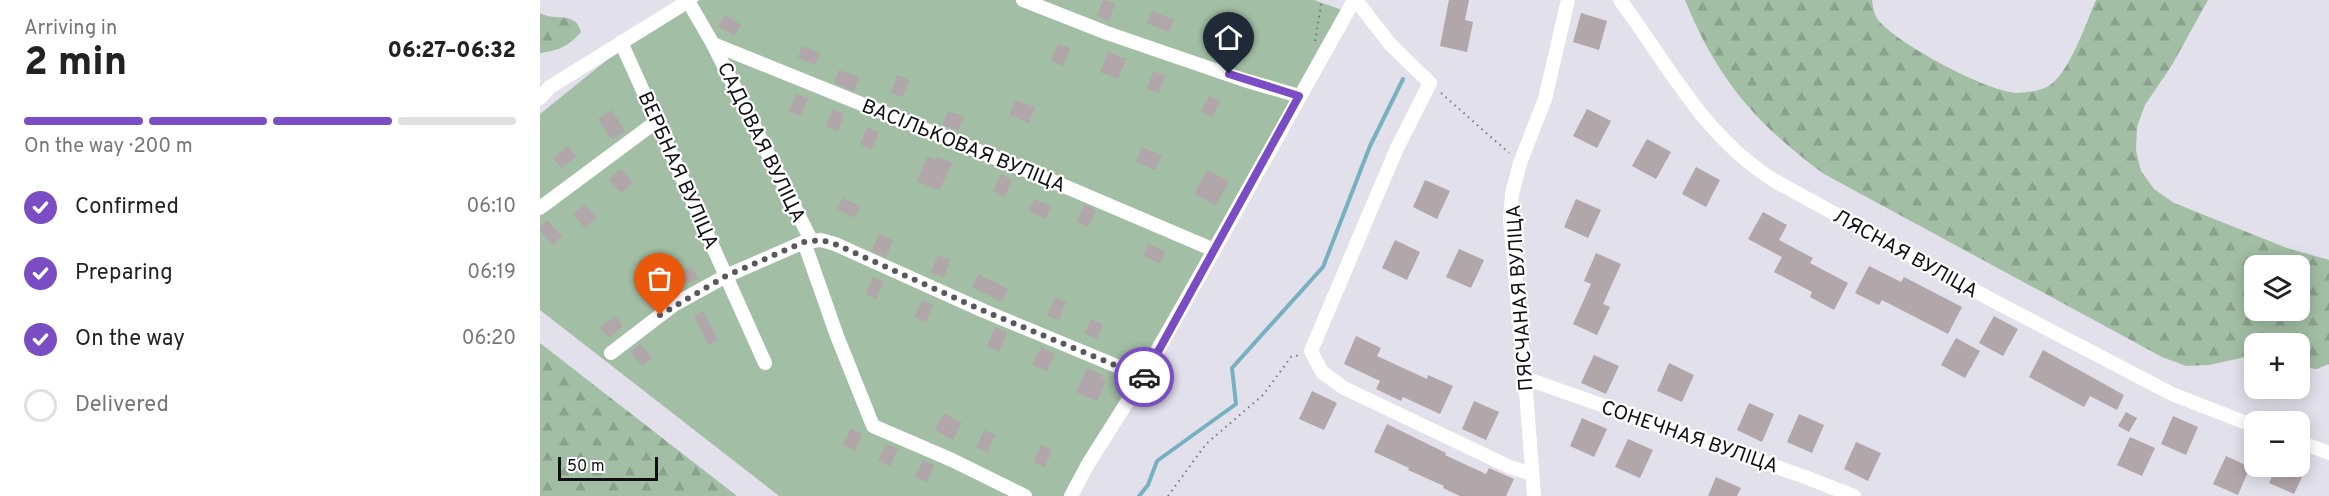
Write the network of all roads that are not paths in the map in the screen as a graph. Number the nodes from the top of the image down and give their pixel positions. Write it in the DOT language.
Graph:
graph roads {
  1 [pos="1023,0"];
  2 [pos="1355,0"];
  3 [pos="1568,0"];
  4 [pos="1620,0"];
  5 [pos="689,1"];
  6 [pos="621,42"];
  7 [pos="713,44"];
  8 [pos="1299,96"];
  9 [pos="540,98"];
  10 [pos="657,122"];
  11 [pos="540,208"];
  12 [pos="808,241"];
  13 [pos="1214,250"];
  14 [pos="726,276"];
  15 [pos="611,353"];
  16 [pos="765,363"];
  17 [pos="1143,377"];
  18 [pos="1526,378"];
  19 [pos="2244,422"];
  20 [pos="2310,446"];
  21 [pos="2329,453"];
  22 [pos="1532,474"];
  23 [pos="1025,496"];
  24 [pos="1071,496"];
  25 [pos="1534,496"];
  26 [pos="1854,496"];
  1 -- 8 [label="street"];
  2 -- 8 [label="street"];
  2 -- 22 [label="street"];
  3 -- 18 [label="street, ПЯСЧАНАЯ ВУЛІЦА"];
  4 -- 19 [label="street, ЛЯСНАЯ ВУЛІЦА"];
  5 -- 6 [label="street"];
  5 -- 7 [label="street, САДОВАЯ ВУЛІЦА"];
  6 -- 9 [label="street"];
  6 -- 10 [label="street, ВЕРБНАЯ ВУЛІЦА"];
  7 -- 12 [label="street, САДОВАЯ ВУЛІЦА"];
  7 -- 13 [label="street, ВАСІЛЬКОВАЯ ВУЛІЦА"];
  8 -- 13 [label="street"];
  10 -- 11 [label="street"];
  10 -- 14 [label="street, ВЕРБНАЯ ВУЛІЦА"];
  12 -- 14 [label="street"];
  12 -- 17 [label="street, САДОВАЯ ВУЛІЦА"];
  12 -- 23 [label="street"];
  13 -- 17 [label="street"];
  14 -- 15 [label="street"];
  14 -- 16 [label="street, ВЕРБНАЯ ВУЛІЦА"];
  17 -- 24 [label="street"];
  18 -- 22 [label="street, ПЯСЧАНАЯ ВУЛІЦА"];
  18 -- 26 [label="street, СОНЕЧНАЯ ВУЛІЦА"];
  20 -- 21 [label="street"];
  22 -- 25 [label="street, ПЯСЧАНАЯ ВУЛІЦА"];
}
